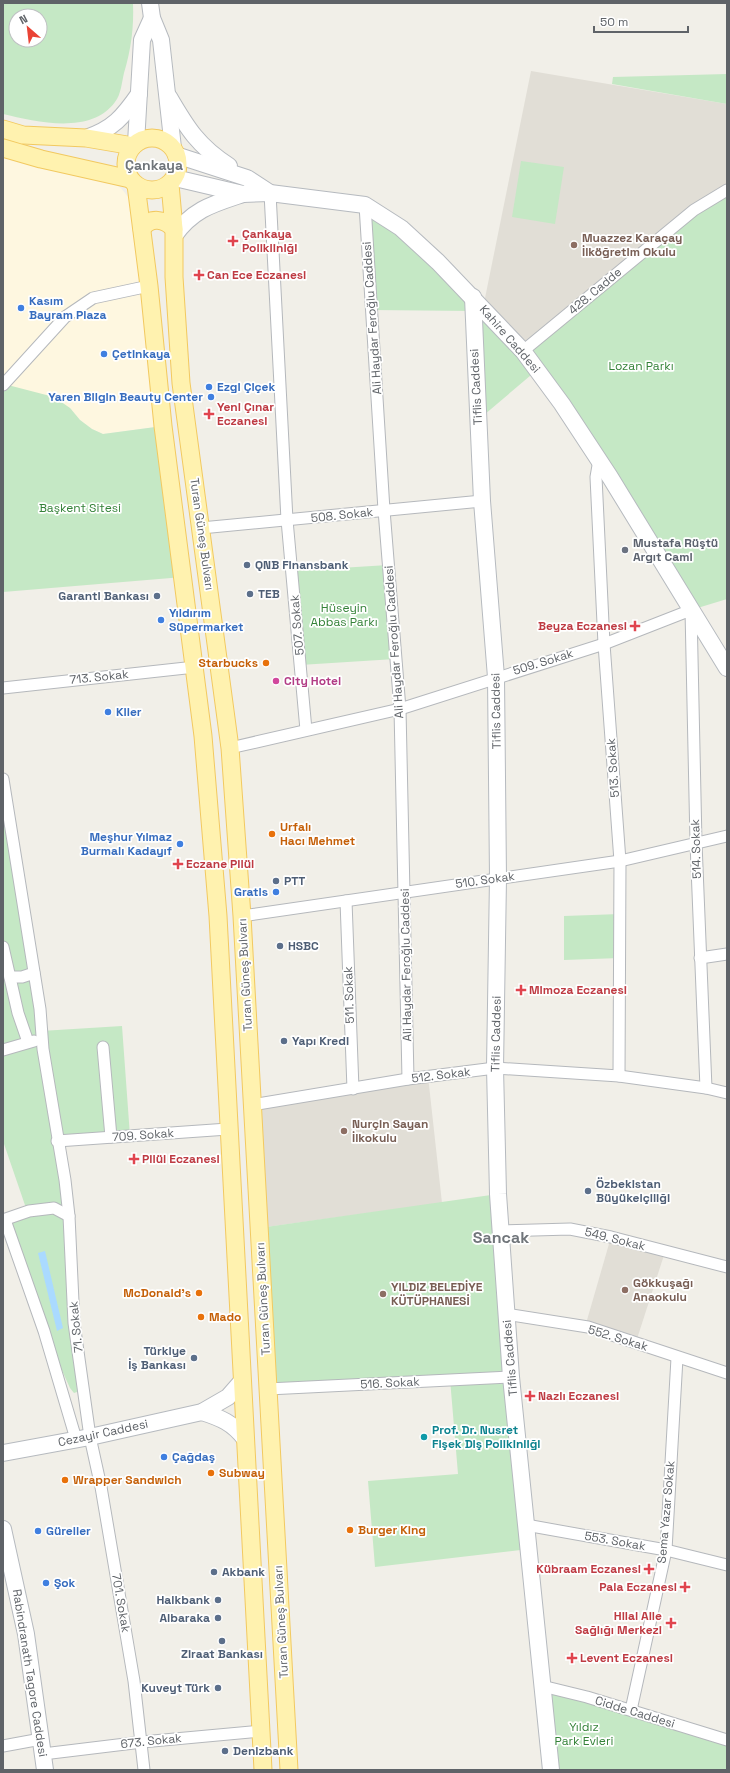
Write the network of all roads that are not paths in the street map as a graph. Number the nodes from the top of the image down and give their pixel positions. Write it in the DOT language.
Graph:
graph roads {
  1 [pos="151,11"];
  2 [pos="166,91"];
  3 [pos="140,92"];
  4 [pos="3,129"];
  5 [pos="86,138"];
  6 [pos="135,144"];
  7 [pos="3,148"];
  8 [pos="175,151"];
  9 [pos="172,181"];
  10 [pos="133,182"];
  11 [pos="245,186"];
  12 [pos="727,190"];
  13 [pos="270,193"];
  14 [pos="365,205"];
  15 [pos="142,229"];
  16 [pos="174,232"];
  17 [pos="149,286"];
  18 [pos="473,297"];
  19 [pos="523,351"];
  20 [pos="3,385"];
  21 [pos="599,460"];
  22 [pos="482,501"];
  23 [pos="384,510"];
  24 [pos="287,520"];
  25 [pos="201,528"];
  26 [pos="691,610"];
  27 [pos="604,644"];
  28 [pos="195,667"];
  29 [pos="727,668"];
  30 [pos="496,677"];
  31 [pos="3,688"];
  32 [pos="400,708"];
  33 [pos="306,730"];
  34 [pos="230,748"];
  35 [pos="3,779"];
  36 [pos="727,836"];
  37 [pos="696,843"];
  38 [pos="620,861"];
  39 [pos="498,878"];
  40 [pos="404,892"];
  41 [pos="346,900"];
  42 [pos="242,916"];
  43 [pos="3,947"];
  44 [pos="727,954"];
  45 [pos="700,958"];
  46 [pos="34,973"];
  47 [pos="10,977"];
  48 [pos="42,1038"];
  49 [pos="28,1042"];
  50 [pos="103,1047"];
  51 [pos="3,1050"];
  52 [pos="495,1068"];
  53 [pos="619,1076"];
  54 [pos="408,1079"];
  55 [pos="353,1088"];
  56 [pos="706,1088"];
  57 [pos="727,1093"];
  58 [pos="252,1105"];
  59 [pos="228,1129"];
  60 [pos="111,1137"];
  61 [pos="57,1141"];
  62 [pos="69,1216"];
  63 [pos="4,1220"];
  64 [pos="500,1231"];
  65 [pos="727,1268"];
  66 [pos="506,1314"];
  67 [pos="677,1358"];
  68 [pos="727,1373"];
  69 [pos="511,1376"];
  70 [pos="242,1381"];
  71 [pos="268,1389"];
  72 [pos="202,1412"];
  73 [pos="83,1438"];
  74 [pos="245,1439"];
  75 [pos="3,1453"];
  76 [pos="526,1525"];
  77 [pos="3,1529"];
  78 [pos="666,1550"];
  79 [pos="727,1566"];
  80 [pos="542,1686"];
  81 [pos="631,1710"];
  82 [pos="261,1731"];
  83 [pos="727,1740"];
  84 [pos="142,1742"];
  85 [pos="3,1746"];
  86 [pos="42,1747"];
  87 [pos="45,1770"];
  88 [pos="144,1770"];
  89 [pos="263,1770"];
  90 [pos="289,1770"];
  91 [pos="551,1770"];
  1 -- 2 [label="street"];
  1 -- 3 [label="street"];
  2 -- 8 [label="street"];
  2 -- 11 [label="street"];
  3 -- 5 [label="street"];
  3 -- 6 [label="street"];
  4 -- 5 [label="main road"];
  5 -- 6 [label="main road"];
  6 -- 8 [label="main road"];
  6 -- 10 [label="main road"];
  7 -- 10 [label="main road"];
  8 -- 9 [label="main road"];
  8 -- 11 [label="street"];
  9 -- 10 [label="main road"];
  9 -- 11 [label="street"];
  9 -- 16 [label="main road, Turan Güneş Bulvarı"];
  10 -- 15 [label="main road, Turan Güneş Bulvarı"];
  11 -- 13 [label="street, Kahire Caddesi"];
  11 -- 16 [label="street"];
  12 -- 19 [label="street, 428. Cadde"];
  13 -- 14 [label="street, Kahire Caddesi"];
  13 -- 24 [label="street, 507. Sokak"];
  14 -- 18 [label="street, Kahire Caddesi"];
  14 -- 23 [label="street, Ali Haydar Feroğlu Caddesi"];
  15 -- 16 [label="main road"];
  15 -- 17 [label="main road, Turan Güneş Bulvarı"];
  16 -- 25 [label="main road, Turan Güneş Bulvarı"];
  17 -- 20 [label="street"];
  17 -- 28 [label="main road, Turan Güneş Bulvarı"];
  18 -- 19 [label="street, Kahire Caddesi"];
  18 -- 22 [label="street, Tiflis Caddesi"];
  19 -- 21 [label="street, Kahire Caddesi"];
  21 -- 26 [label="street, Kahire Caddesi"];
  21 -- 27 [label="street, 513. Sokak"];
  22 -- 23 [label="street, 508. Sokak"];
  22 -- 30 [label="street, Tiflis Caddesi"];
  23 -- 24 [label="street, 508. Sokak"];
  23 -- 32 [label="street, Ali Haydar Feroğlu Caddesi"];
  24 -- 25 [label="street, 508. Sokak"];
  24 -- 33 [label="street, 507. Sokak"];
  25 -- 34 [label="main road, Turan Güneş Bulvarı"];
  26 -- 27 [label="street, 509. Sokak"];
  26 -- 29 [label="street, Kahire Caddesi"];
  26 -- 37 [label="street, 514. Sokak"];
  27 -- 30 [label="street, 509. Sokak"];
  27 -- 38 [label="street, 513. Sokak"];
  28 -- 31 [label="street, 713. Sokak"];
  28 -- 59 [label="main road, Turan Güneş Bulvarı"];
  30 -- 32 [label="street, 509. Sokak"];
  30 -- 39 [label="street, Tiflis Caddesi"];
  32 -- 33 [label="street, 509. Sokak"];
  32 -- 40 [label="street, Ali Haydar Feroğlu Caddesi"];
  33 -- 34 [label="street, 509. Sokak"];
  34 -- 42 [label="main road, Turan Güneş Bulvarı"];
  35 -- 46 [label="street, 71. Sokak"];
  36 -- 37 [label="street, 510. Sokak"];
  37 -- 38 [label="street, 510. Sokak"];
  37 -- 45 [label="street, 514. Sokak"];
  38 -- 39 [label="street, 510. Sokak"];
  38 -- 53 [label="street, 513. Sokak"];
  39 -- 40 [label="street, 510. Sokak"];
  39 -- 52 [label="street, Tiflis Caddesi"];
  40 -- 41 [label="street, 510. Sokak"];
  40 -- 54 [label="street, Ali Haydar Feroğlu Caddesi"];
  41 -- 42 [label="street, 510. Sokak"];
  41 -- 55 [label="street, 511. Sokak"];
  42 -- 58 [label="main road, Turan Güneş Bulvarı"];
  43 -- 47 [label="street"];
  44 -- 45 [label="street"];
  45 -- 56 [label="street, 514. Sokak"];
  46 -- 47 [label="street"];
  46 -- 48 [label="street, 71. Sokak"];
  47 -- 49 [label="street"];
  48 -- 49 [label="street"];
  48 -- 61 [label="street, 71. Sokak"];
  49 -- 51 [label="street"];
  50 -- 60 [label="street"];
  52 -- 53 [label="street, 512. Sokak"];
  52 -- 54 [label="street, 512. Sokak"];
  52 -- 64 [label="street, Tiflis Caddesi"];
  53 -- 56 [label="street, 512. Sokak"];
  54 -- 55 [label="street, 512. Sokak"];
  55 -- 58 [label="street, 512. Sokak"];
  56 -- 57 [label="street, 512. Sokak"];
  58 -- 71 [label="main road, Turan Güneş Bulvarı"];
  59 -- 60 [label="street, 709. Sokak"];
  59 -- 70 [label="main road, Turan Güneş Bulvarı"];
  60 -- 61 [label="street, 709. Sokak"];
  61 -- 62 [label="street, 71. Sokak"];
  62 -- 63 [label="street"];
  62 -- 73 [label="street, 71. Sokak"];
  63 -- 73 [label="street"];
  64 -- 65 [label="street, 549. Sokak"];
  64 -- 66 [label="street, Tiflis Caddesi"];
  66 -- 67 [label="street, 552. Sokak"];
  66 -- 69 [label="street, Tiflis Caddesi"];
  67 -- 68 [label="street, 552. Sokak"];
  67 -- 78 [label="street, Sema Yazar Sokak"];
  69 -- 71 [label="street, 516. Sokak"];
  69 -- 76 [label="street, Tiflis Caddesi"];
  70 -- 72 [label="street, Cezayir Caddesi"];
  70 -- 74 [label="main road, Turan Güneş Bulvarı"];
  71 -- 90 [label="main road, Turan Güneş Bulvarı"];
  72 -- 73 [label="street, Cezayir Caddesi"];
  72 -- 74 [label="street"];
  73 -- 75 [label="street, Cezayir Caddesi"];
  73 -- 84 [label="street, 701. Sokak"];
  74 -- 82 [label="main road, Turan Güneş Bulvarı"];
  76 -- 78 [label="street, 553. Sokak"];
  76 -- 80 [label="street, Tiflis Caddesi"];
  77 -- 86 [label="street, Rabindranath Tagore Caddesi"];
  78 -- 79 [label="street, 553. Sokak"];
  78 -- 81 [label="street, Sema Yazar Sokak"];
  80 -- 81 [label="street, Cidde Caddesi"];
  80 -- 91 [label="street, Tiflis Caddesi"];
  81 -- 83 [label="street, Cidde Caddesi"];
  82 -- 84 [label="street, 673. Sokak"];
  82 -- 89 [label="main road, Turan Güneş Bulvarı"];
  84 -- 86 [label="street, 673. Sokak"];
  84 -- 88 [label="street, 701. Sokak"];
  85 -- 86 [label="street, 673. Sokak"];
  86 -- 87 [label="street, Rabindranath Tagore Caddesi"];
}
